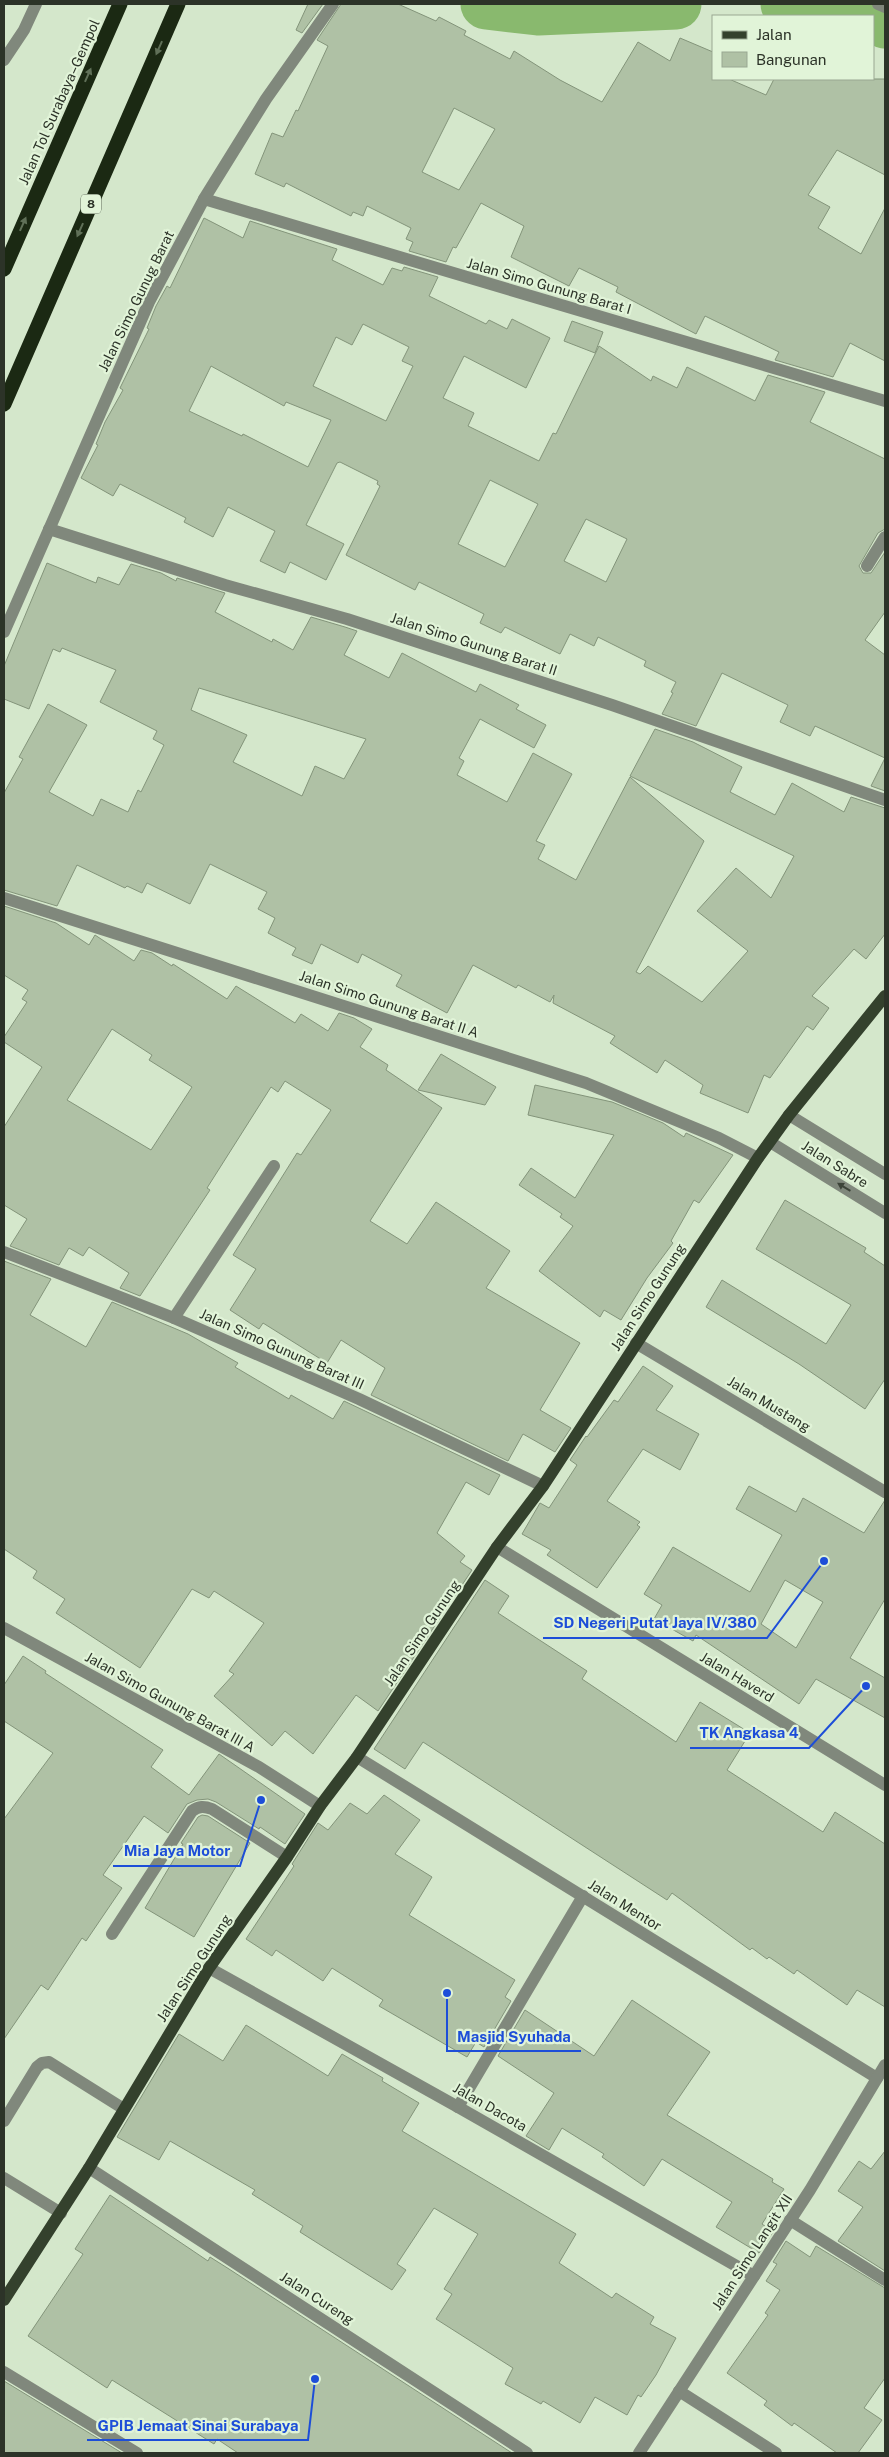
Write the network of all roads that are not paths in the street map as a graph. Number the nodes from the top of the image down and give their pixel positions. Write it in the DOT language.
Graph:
graph roads {
  1 [pos="36,4"];
  2 [pos="120,4"];
  3 [pos="178,4"];
  4 [pos="333,4"];
  5 [pos="878,4"];
  6 [pos="885,8"];
  7 [pos="4,60"];
  8 [pos="204,199"];
  9 [pos="4,269"];
  10 [pos="885,401"];
  11 [pos="4,404"];
  12 [pos="50,529"];
  13 [pos="885,537"];
  14 [pos="867,566"];
  15 [pos="4,632"];
  16 [pos="885,800"];
  17 [pos="4,898"];
  18 [pos="885,996"];
  19 [pos="789,1115"];
  20 [pos="770,1142"];
  21 [pos="758,1158"];
  22 [pos="274,1166"];
  23 [pos="885,1174"];
  24 [pos="885,1213"];
  25 [pos="4,1252"];
  26 [pos="174,1318"];
  27 [pos="636,1343"];
  28 [pos="543,1486"];
  29 [pos="885,1492"];
  30 [pos="497,1546"];
  31 [pos="4,1628"];
  32 [pos="357,1757"];
  33 [pos="885,1785"];
  34 [pos="320,1806"];
  35 [pos="287,1858"];
  36 [pos="583,1896"];
  37 [pos="112,1934"];
  38 [pos="209,1968"];
  39 [pos="885,2065"];
  40 [pos="877,2078"];
  41 [pos="458,2106"];
  42 [pos="124,2109"];
  43 [pos="4,2121"];
  44 [pos="89,2168"];
  45 [pos="4,2178"];
  46 [pos="61,2213"];
  47 [pos="790,2220"];
  48 [pos="754,2276"];
  49 [pos="885,2280"];
  50 [pos="4,2300"];
  51 [pos="4,2372"];
  52 [pos="680,2391"];
  53 [pos="137,2453"];
  54 [pos="528,2453"];
  55 [pos="639,2453"];
  56 [pos="776,2453"];
  1 -- 7 [label="street"];
  9 -- 2 [label="highway, Jalan Tol Surabaya–Gempol, one-way"];
  3 -- 11 [label="highway, 8, one-way"];
  4 -- 8 [label="street, Jalan Simo Gunug Barat"];
  5 -- 6 [label="street"];
  8 -- 10 [label="street, Jalan Simo Gunung Barat I"];
  8 -- 12 [label="street, Jalan Simo Gunug Barat"];
  12 -- 15 [label="street, Jalan Simo Gunug Barat"];
  12 -- 16 [label="street, Jalan Simo Gunung Barat II"];
  13 -- 14 [label="street"];
  17 -- 21 [label="street, Jalan Simo Gunung Barat II A"];
  18 -- 19 [label="main road, Jalan Simo Gunung"];
  19 -- 20 [label="main road, Jalan Simo Gunung"];
  19 -- 23 [label="street"];
  20 -- 21 [label="main road, Jalan Simo Gunung"];
  24 -- 20 [label="street, Jalan Sabre, one-way"];
  21 -- 27 [label="main road, Jalan Simo Gunung"];
  22 -- 26 [label="street"];
  25 -- 26 [label="street, Jalan Simo Gunung Barat III"];
  26 -- 28 [label="street, Jalan Simo Gunung Barat III"];
  27 -- 28 [label="main road, Jalan Simo Gunung"];
  27 -- 29 [label="street, Jalan Mustang"];
  28 -- 30 [label="main road, Jalan Simo Gunung"];
  30 -- 32 [label="main road, Jalan Simo Gunung"];
  30 -- 33 [label="street, Jalan Haverd"];
  31 -- 34 [label="street, Jalan Simo Gunung Barat III A"];
  32 -- 34 [label="main road, Jalan Simo Gunung"];
  32 -- 36 [label="street, Jalan Mentor"];
  34 -- 35 [label="main road, Jalan Simo Gunung"];
  35 -- 37 [label="street"];
  35 -- 38 [label="main road, Jalan Simo Gunung"];
  36 -- 40 [label="street, Jalan Mentor"];
  36 -- 41 [label="street"];
  38 -- 41 [label="street, Jalan Dacota"];
  38 -- 42 [label="main road, Jalan Simo Gunung"];
  39 -- 40 [label="street, Jalan Simo Langit XII"];
  40 -- 47 [label="street, Jalan Simo Langit XII"];
  41 -- 48 [label="street, Jalan Dacota"];
  42 -- 43 [label="street"];
  42 -- 44 [label="main road, Jalan Simo Gunung"];
  44 -- 46 [label="main road, Jalan Simo Gunung"];
  44 -- 54 [label="street, Jalan Cureng"];
  45 -- 46 [label="street"];
  46 -- 50 [label="main road, Jalan Simo Gunung"];
  47 -- 48 [label="street, Jalan Simo Langit XII"];
  47 -- 49 [label="street"];
  48 -- 52 [label="street, Jalan Simo Langit XII"];
  51 -- 53 [label="street"];
  52 -- 55 [label="street, Jalan Simo Langit XII"];
  52 -- 56 [label="street"];
}
